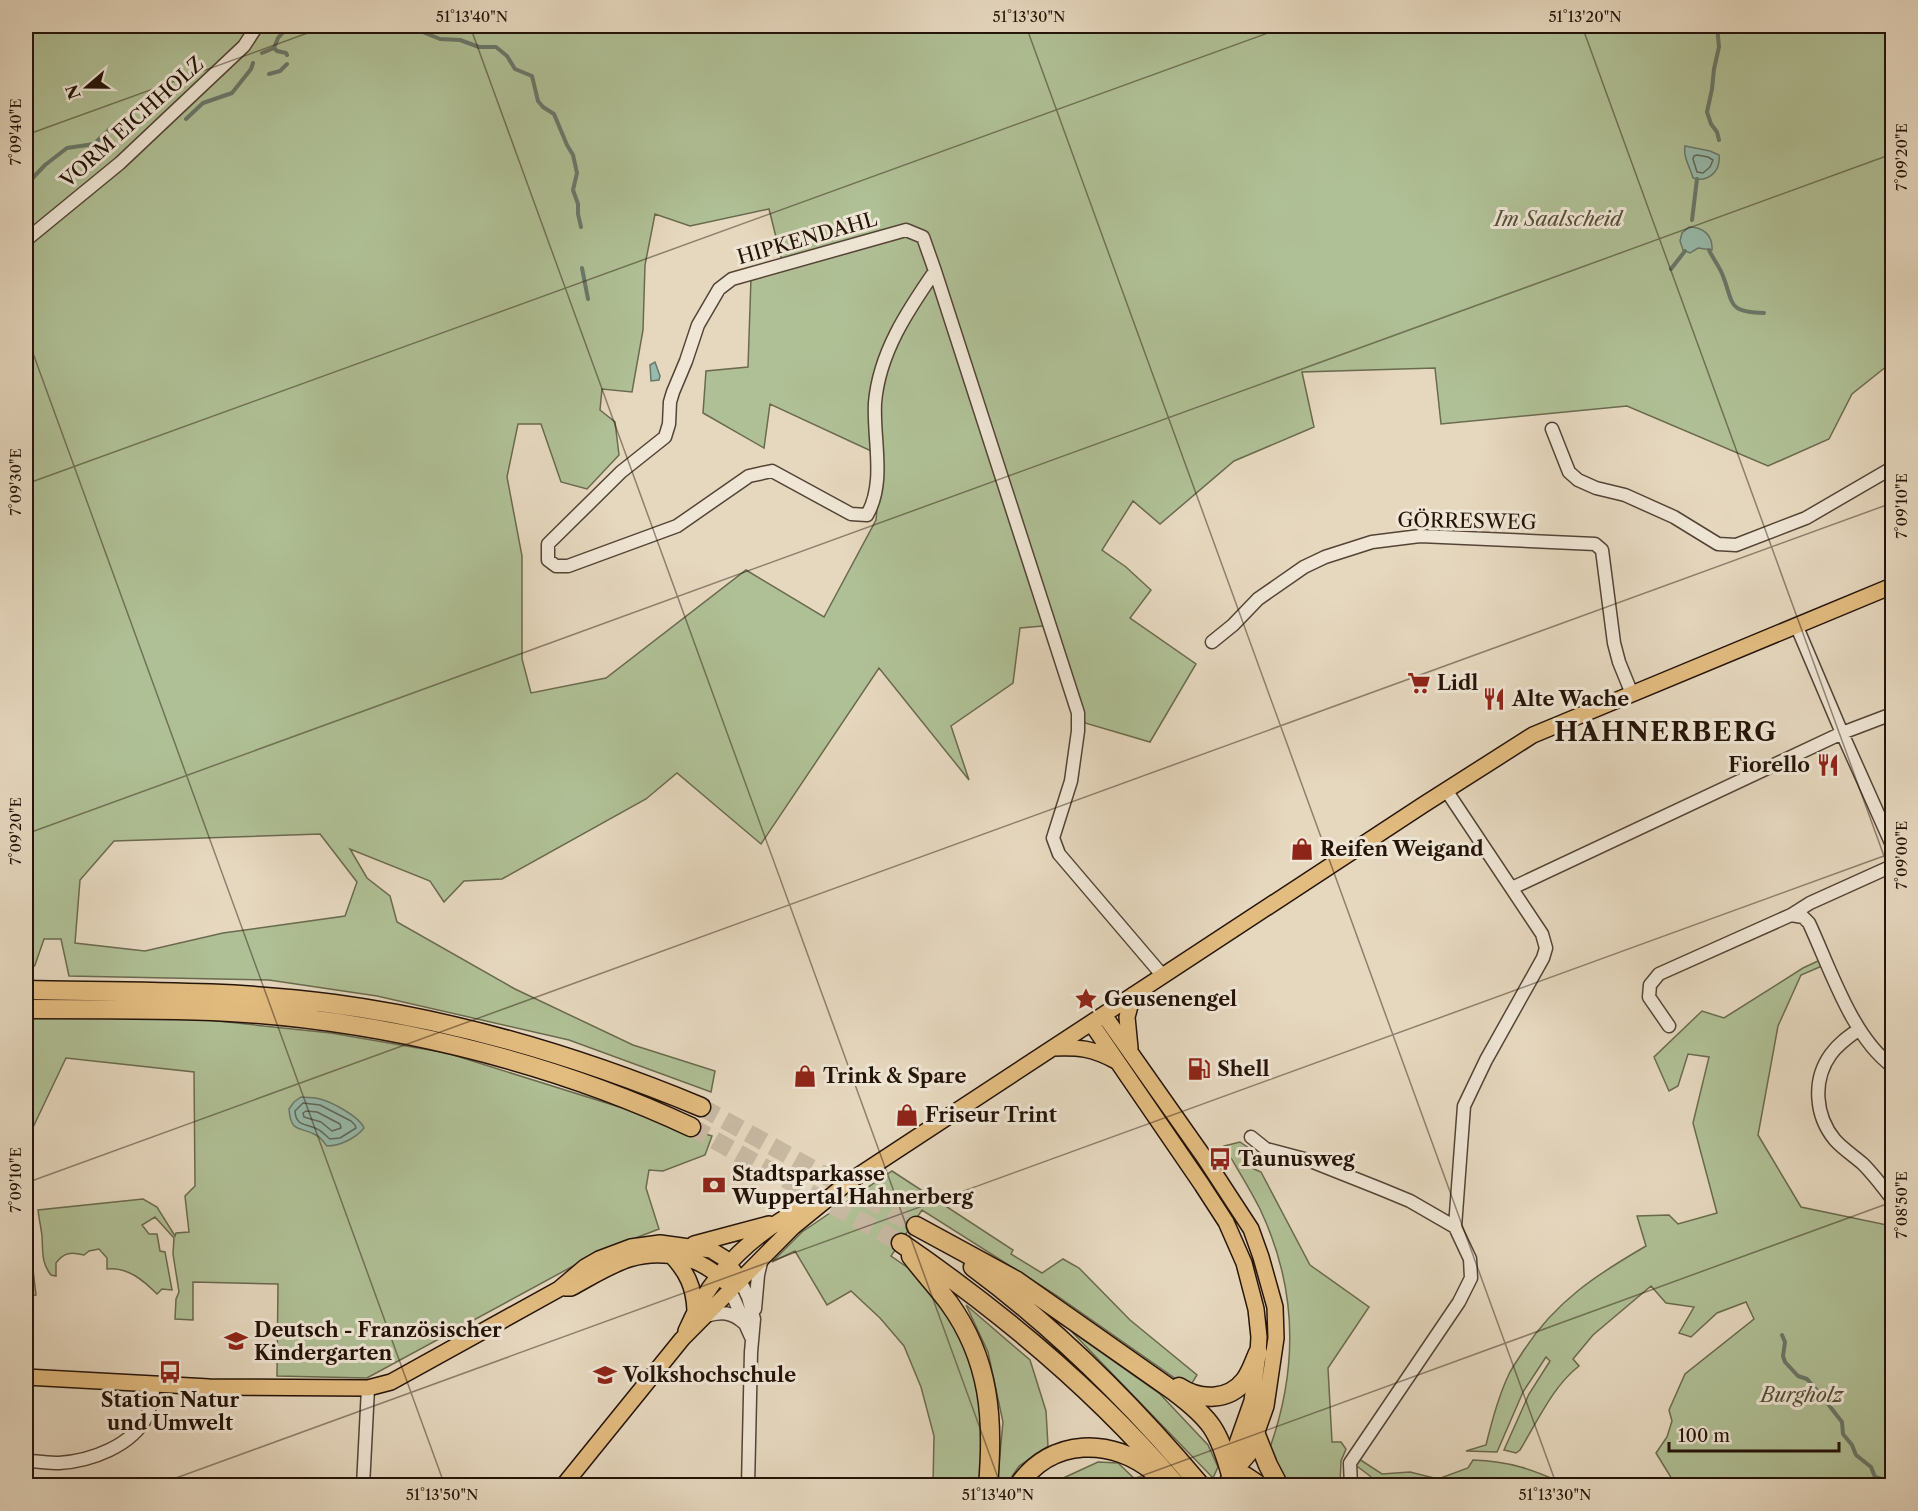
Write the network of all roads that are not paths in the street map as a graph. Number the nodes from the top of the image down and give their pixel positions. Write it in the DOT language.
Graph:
graph roads {
  1 [pos="256,26"];
  2 [pos="26,240"];
  3 [pos="935,271"];
  4 [pos="1552,429"];
  5 [pos="1893,468"];
  6 [pos="1893,586"];
  7 [pos="1797,627"];
  8 [pos="1212,642"];
  9 [pos="1632,694"];
  10 [pos="1893,714"];
  11 [pos="1842,733"];
  12 [pos="1446,790"];
  13 [pos="1893,845"];
  14 [pos="1893,866"];
  15 [pos="1512,888"];
  16 [pos="1791,915"];
  17 [pos="1163,976"];
  18 [pos="26,990"];
  19 [pos="1133,995"];
  20 [pos="26,1009"];
  21 [pos="1097,1019"];
  22 [pos="1669,1026"];
  23 [pos="1858,1030"];
  24 [pos="1053,1048"];
  25 [pos="1131,1051"];
  26 [pos="1116,1061"];
  27 [pos="1893,1066"];
  28 [pos="1163,1099"];
  29 [pos="701,1107"];
  30 [pos="1149,1109"];
  31 [pos="691,1127"];
  32 [pos="1251,1137"];
  33 [pos="847,1183"];
  34 [pos="1893,1199"];
  35 [pos="780,1220"];
  36 [pos="1455,1227"];
  37 [pos="686,1245"];
  38 [pos="671,1255"];
  39 [pos="763,1256"];
  40 [pos="723,1258"];
  41 [pos="713,1281"];
  42 [pos="737,1287"];
  43 [pos="559,1289"];
  44 [pos="701,1313"];
  45 [pos="749,1321"];
  46 [pos="1258,1353"];
  47 [pos="26,1377"];
  48 [pos="1155,1378"];
  49 [pos="155,1383"];
  50 [pos="368,1388"];
  51 [pos="1256,1435"];
  52 [pos="26,1461"];
  53 [pos="1228,1480"];
  54 [pos="363,1485"];
  55 [pos="563,1485"];
  56 [pos="748,1485"];
  57 [pos="988,1485"];
  58 [pos="1018,1485"];
  59 [pos="1170,1485"];
  60 [pos="1177,1485"];
  61 [pos="1201,1485"];
  62 [pos="1260,1485"];
  63 [pos="1279,1485"];
  64 [pos="1351,1485"];
  1 -- 2 [label="street, VORM EICHHOLZ"];
  3 -- 3 [label="street, HIPKENDAHL"];
  3 -- 17 [label="street, HIPKENDAHL"];
  4 -- 5 [label="street"];
  6 -- 7 [label="main road"];
  7 -- 9 [label="main road"];
  7 -- 11 [label="street"];
  8 -- 9 [label="street, GÖRRESWEG"];
  9 -- 12 [label="main road"];
  10 -- 11 [label="street"];
  11 -- 13 [label="street"];
  11 -- 15 [label="street"];
  12 -- 15 [label="street"];
  12 -- 17 [label="main road"];
  14 -- 16 [label="street"];
  15 -- 36 [label="street"];
  16 -- 22 [label="street"];
  16 -- 23 [label="street"];
  17 -- 19 [label="main road"];
  18 -- 29 [label="highway"];
  19 -- 21 [label="main road"];
  19 -- 25 [label="main road"];
  20 -- 31 [label="highway"];
  21 -- 24 [label="main road"];
  21 -- 25 [label="main road"];
  21 -- 26 [label="main road"];
  23 -- 27 [label="street"];
  23 -- 34 [label="street"];
  24 -- 26 [label="main road"];
  24 -- 33 [label="main road"];
  25 -- 28 [label="main road"];
  26 -- 30 [label="main road"];
  28 -- 30 [label="main road"];
  28 -- 51 [label="main road"];
  30 -- 46 [label="main road"];
  32 -- 36 [label="street"];
  33 -- 35 [label="main road"];
  33 -- 39 [label="main road"];
  35 -- 37 [label="main road"];
  35 -- 40 [label="main road"];
  36 -- 64 [label="street"];
  37 -- 40 [label="main road"];
  37 -- 43 [label="main road"];
  38 -- 41 [label="main road"];
  38 -- 43 [label="main road"];
  38 -- 44 [label="main road"];
  39 -- 42 [label="main road"];
  39 -- 45 [label="street"];
  40 -- 41 [label="main road"];
  40 -- 42 [label="main road"];
  41 -- 42 [label="main road"];
  41 -- 44 [label="main road"];
  42 -- 44 [label="main road"];
  42 -- 45 [label="street"];
  43 -- 50 [label="main road"];
  44 -- 45 [label="street"];
  44 -- 55 [label="main road"];
  45 -- 56 [label="street"];
  46 -- 48 [label="highway"];
  46 -- 53 [label="main road"];
  47 -- 49 [label="main road"];
  48 -- 53 [label="highway"];
  48 -- 61 [label="highway"];
  49 -- 50 [label="main road"];
  49 -- 52 [label="street"];
  50 -- 54 [label="street"];
  51 -- 53 [label="main road"];
  51 -- 63 [label="highway"];
  53 -- 62 [label="highway"];
  57 -- 60 [label="highway"];
  58 -- 59 [label="highway"];
}
